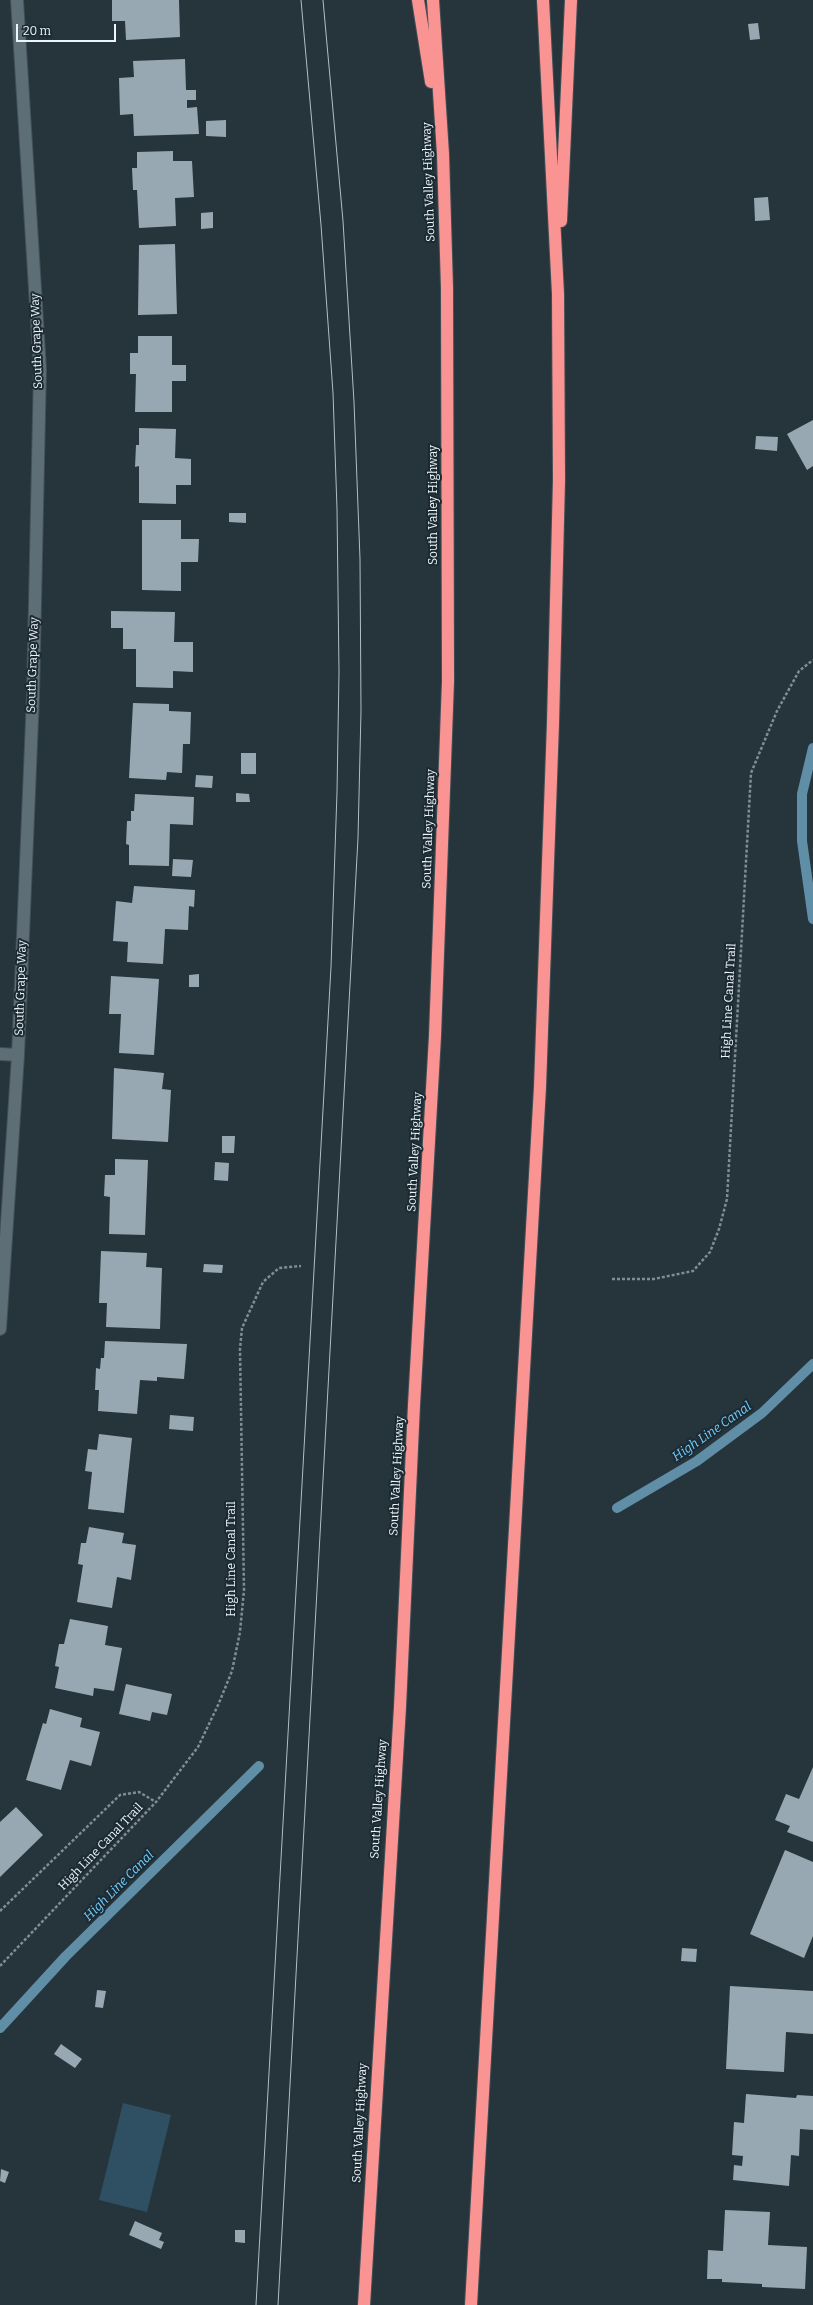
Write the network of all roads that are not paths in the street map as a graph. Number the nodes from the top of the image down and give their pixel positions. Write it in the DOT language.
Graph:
graph roads {
  1 [pos="16,0"];
  2 [pos="418,0"];
  3 [pos="433,0"];
  4 [pos="543,0"];
  5 [pos="571,0"];
  6 [pos="443,154"];
  7 [pos="558,294"];
  8 [pos="0,1054"];
  9 [pos="18,1055"];
  10 [pos="0,1329"];
  11 [pos="364,2305"];
  12 [pos="471,2305"];
  1 -- 9 [label="street, South Grape Way"];
  2 -- 6 [label="highway"];
  3 -- 6 [label="highway, South Valley Highway"];
  4 -- 7 [label="highway"];
  5 -- 7 [label="highway"];
  6 -- 11 [label="highway, South Valley Highway"];
  7 -- 12 [label="highway"];
  8 -- 9 [label="street"];
  9 -- 10 [label="street, South Grape Way"];
}
